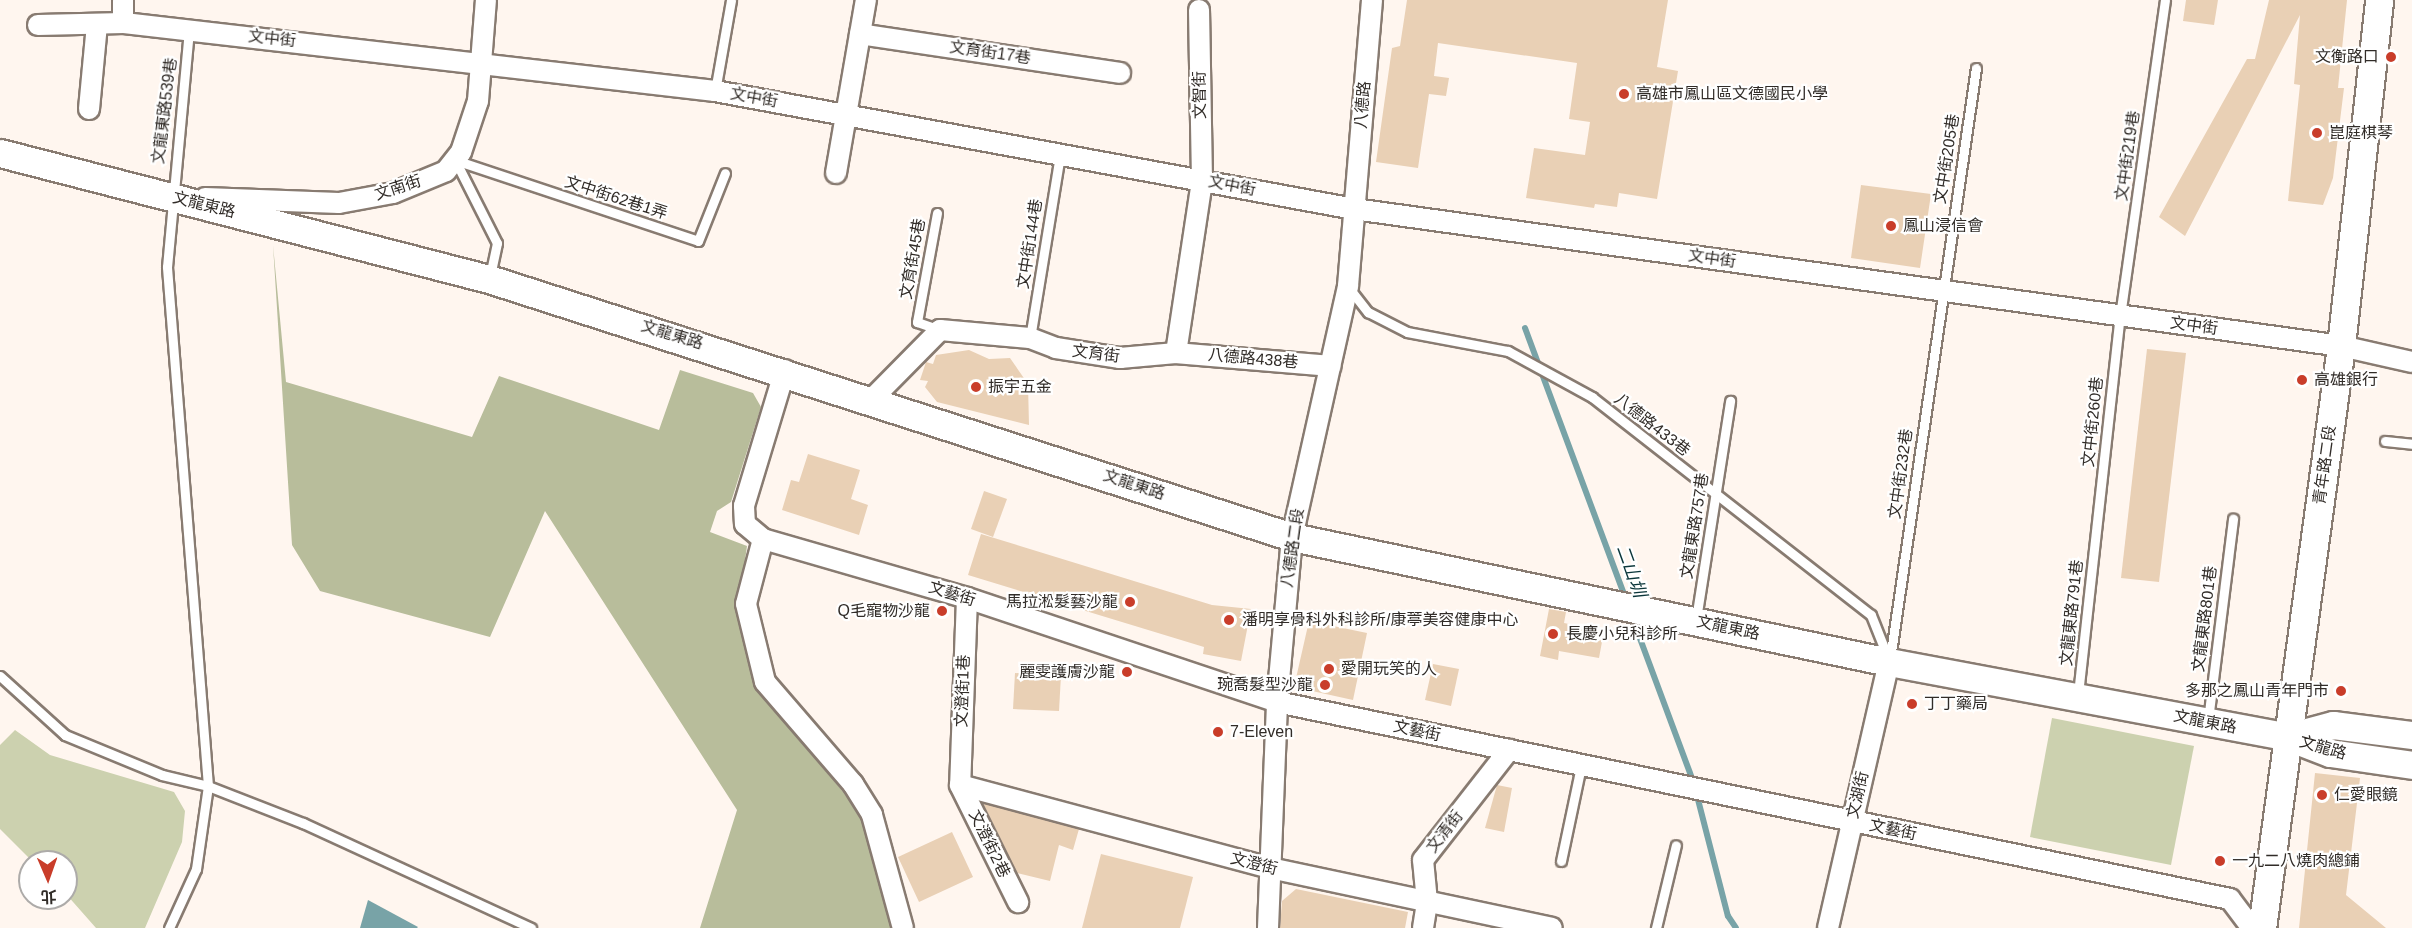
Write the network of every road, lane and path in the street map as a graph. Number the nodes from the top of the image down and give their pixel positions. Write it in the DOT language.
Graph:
graph roads {
  1 [pos="123,0"];
  2 [pos="486,0"];
  3 [pos="731,0"];
  4 [pos="866,0"];
  5 [pos="1372,0"];
  6 [pos="2165,0"];
  7 [pos="2379,0"];
  8 [pos="1199,10"];
  9 [pos="124,23"];
  10 [pos="38,25"];
  11 [pos="97,25"];
  12 [pos="189,30"];
  13 [pos="860,34"];
  14 [pos="482,61"];
  15 [pos="1976,68"];
  16 [pos="1120,73"];
  17 [pos="715,91"];
  18 [pos="89,109"];
  19 [pos="846,114"];
  20 [pos="0,153"];
  21 [pos="1060,154"];
  22 [pos="455,160"];
  23 [pos="725,173"];
  24 [pos="836,174"];
  25 [pos="1202,181"];
  26 [pos="170,196"];
  27 [pos="1353,209"];
  28 [pos="937,213"];
  29 [pos="489,279"];
  30 [pos="1348,286"];
  31 [pos="1942,291"];
  32 [pos="2120,315"];
  33 [pos="940,330"];
  34 [pos="1030,338"];
  35 [pos="2341,346"];
  36 [pos="1176,353"];
  37 [pos="2412,362"];
  38 [pos="1330,366"];
  39 [pos="785,370"];
  40 [pos="873,399"];
  41 [pos="1730,401"];
  42 [pos="2385,441"];
  43 [pos="2412,444"];
  44 [pos="1716,494"];
  45 [pos="2233,519"];
  46 [pos="2096,532"];
  47 [pos="1292,537"];
  48 [pos="763,539"];
  49 [pos="967,598"];
  50 [pos="1695,621"];
  51 [pos="1889,662"];
  52 [pos="0,676"];
  53 [pos="2077,698"];
  54 [pos="1276,702"];
  55 [pos="2207,722"];
  56 [pos="2412,735"];
  57 [pos="2288,737"];
  58 [pos="1509,750"];
  59 [pos="2412,765"];
  60 [pos="1581,766"];
  61 [pos="960,785"];
  62 [pos="208,786"];
  63 [pos="1852,822"];
  64 [pos="1676,845"];
  65 [pos="1561,861"];
  66 [pos="1270,868"];
  67 [pos="1018,902"];
  68 [pos="1428,902"];
  69 [pos="169,928"];
  70 [pos="531,928"];
  71 [pos="903,928"];
  72 [pos="1268,928"];
  73 [pos="1423,928"];
  74 [pos="1552,928"];
  75 [pos="1656,928"];
  76 [pos="1828,928"];
  77 [pos="2252,928"];
  78 [pos="2262,928"];
  1 -- 9 [label="street"];
  2 -- 14 [label="street"];
  3 -- 17 [label="lane"];
  4 -- 13 [label="street"];
  5 -- 27 [label="street, 八德路"];
  6 -- 32 [label="lane, 文中街219巷"];
  7 -- 35 [label="street, 青年路二段"];
  8 -- 25 [label="street, 文智街"];
  9 -- 11 [label="street, 文中街"];
  9 -- 12 [label="street, 文中街"];
  10 -- 11 [label="street, 文中街"];
  11 -- 18 [label="street"];
  12 -- 14 [label="street, 文中街"];
  12 -- 26 [label="lane, 文龍東路539巷"];
  13 -- 16 [label="street, 文育街17巷"];
  13 -- 19 [label="street"];
  14 -- 17 [label="street, 文中街"];
  14 -- 22 [label="street"];
  15 -- 31 [label="lane, 文中街205巷"];
  17 -- 19 [label="street, 文中街"];
  19 -- 21 [label="street, 文中街"];
  19 -- 24 [label="street"];
  20 -- 26 [label="street, 文龍東路"];
  21 -- 25 [label="street, 文中街"];
  21 -- 34 [label="lane, 文中街144巷"];
  22 -- 23 [label="lane, 文中街62巷1弄"];
  22 -- 26 [label="street, 文南街"];
  22 -- 29 [label="lane"];
  25 -- 27 [label="street, 文中街"];
  25 -- 36 [label="street"];
  26 -- 29 [label="street, 文龍東路"];
  26 -- 62 [label="lane, 文龍東路539巷"];
  27 -- 30 [label="street, 八德路二段"];
  27 -- 31 [label="street, 文中街"];
  28 -- 33 [label="lane, 文育街45巷"];
  29 -- 39 [label="street, 文龍東路"];
  30 -- 38 [label="street, 八德路二段"];
  30 -- 44 [label="lane, 八德路433巷"];
  31 -- 32 [label="street, 文中街"];
  31 -- 51 [label="lane, 文中街232巷"];
  32 -- 35 [label="street, 文中街"];
  32 -- 46 [label="lane, 文中街260巷"];
  33 -- 34 [label="street, 文育街"];
  33 -- 40 [label="street"];
  34 -- 36 [label="street, 文育街"];
  35 -- 37 [label="street, 文中街"];
  35 -- 57 [label="street, 青年路二段"];
  36 -- 38 [label="street, 八德路438巷"];
  38 -- 47 [label="street, 八德路二段"];
  39 -- 40 [label="street, 文龍東路"];
  39 -- 48 [label="street"];
  40 -- 47 [label="street, 文龍東路"];
  41 -- 44 [label="lane, 文龍東路757巷"];
  42 -- 43 [label="lane"];
  44 -- 50 [label="lane, 文龍東路757巷"];
  44 -- 51 [label="lane, 八德路433巷"];
  45 -- 55 [label="lane, 文龍東路801巷"];
  46 -- 53 [label="lane, 文龍東路791巷"];
  47 -- 50 [label="street, 文龍東路"];
  47 -- 54 [label="street, 八德路二段"];
  48 -- 49 [label="street, 文藝街"];
  48 -- 71 [label="street"];
  49 -- 54 [label="street, 文藝街"];
  49 -- 61 [label="street, 文澄街1巷"];
  50 -- 51 [label="street, 文龍東路"];
  51 -- 53 [label="street, 文龍東路"];
  51 -- 63 [label="street, 文湖街"];
  52 -- 62 [label="lane"];
  53 -- 55 [label="street, 文龍東路"];
  54 -- 58 [label="street, 文藝街"];
  54 -- 66 [label="street, 八德路二段"];
  55 -- 57 [label="street, 文龍東路"];
  56 -- 57 [label="street, 文龍路"];
  57 -- 59 [label="street, 文龍路"];
  57 -- 78 [label="street, 青年路二段"];
  58 -- 60 [label="street, 文藝街"];
  58 -- 68 [label="street, 文清街"];
  60 -- 63 [label="street, 文藝街"];
  60 -- 65 [label="lane"];
  61 -- 66 [label="street, 文澄街"];
  61 -- 67 [label="street, 文澄街2巷"];
  62 -- 69 [label="lane, 文龍東路539巷"];
  62 -- 70 [label="lane"];
  63 -- 76 [label="street, 文湖街"];
  63 -- 77 [label="street, 文藝街"];
  64 -- 75 [label="lane"];
  66 -- 68 [label="street, 文澄街"];
  66 -- 72 [label="street, 八德路二段"];
  68 -- 73 [label="street, 文清街"];
  68 -- 74 [label="street, 文澄街"];
}
